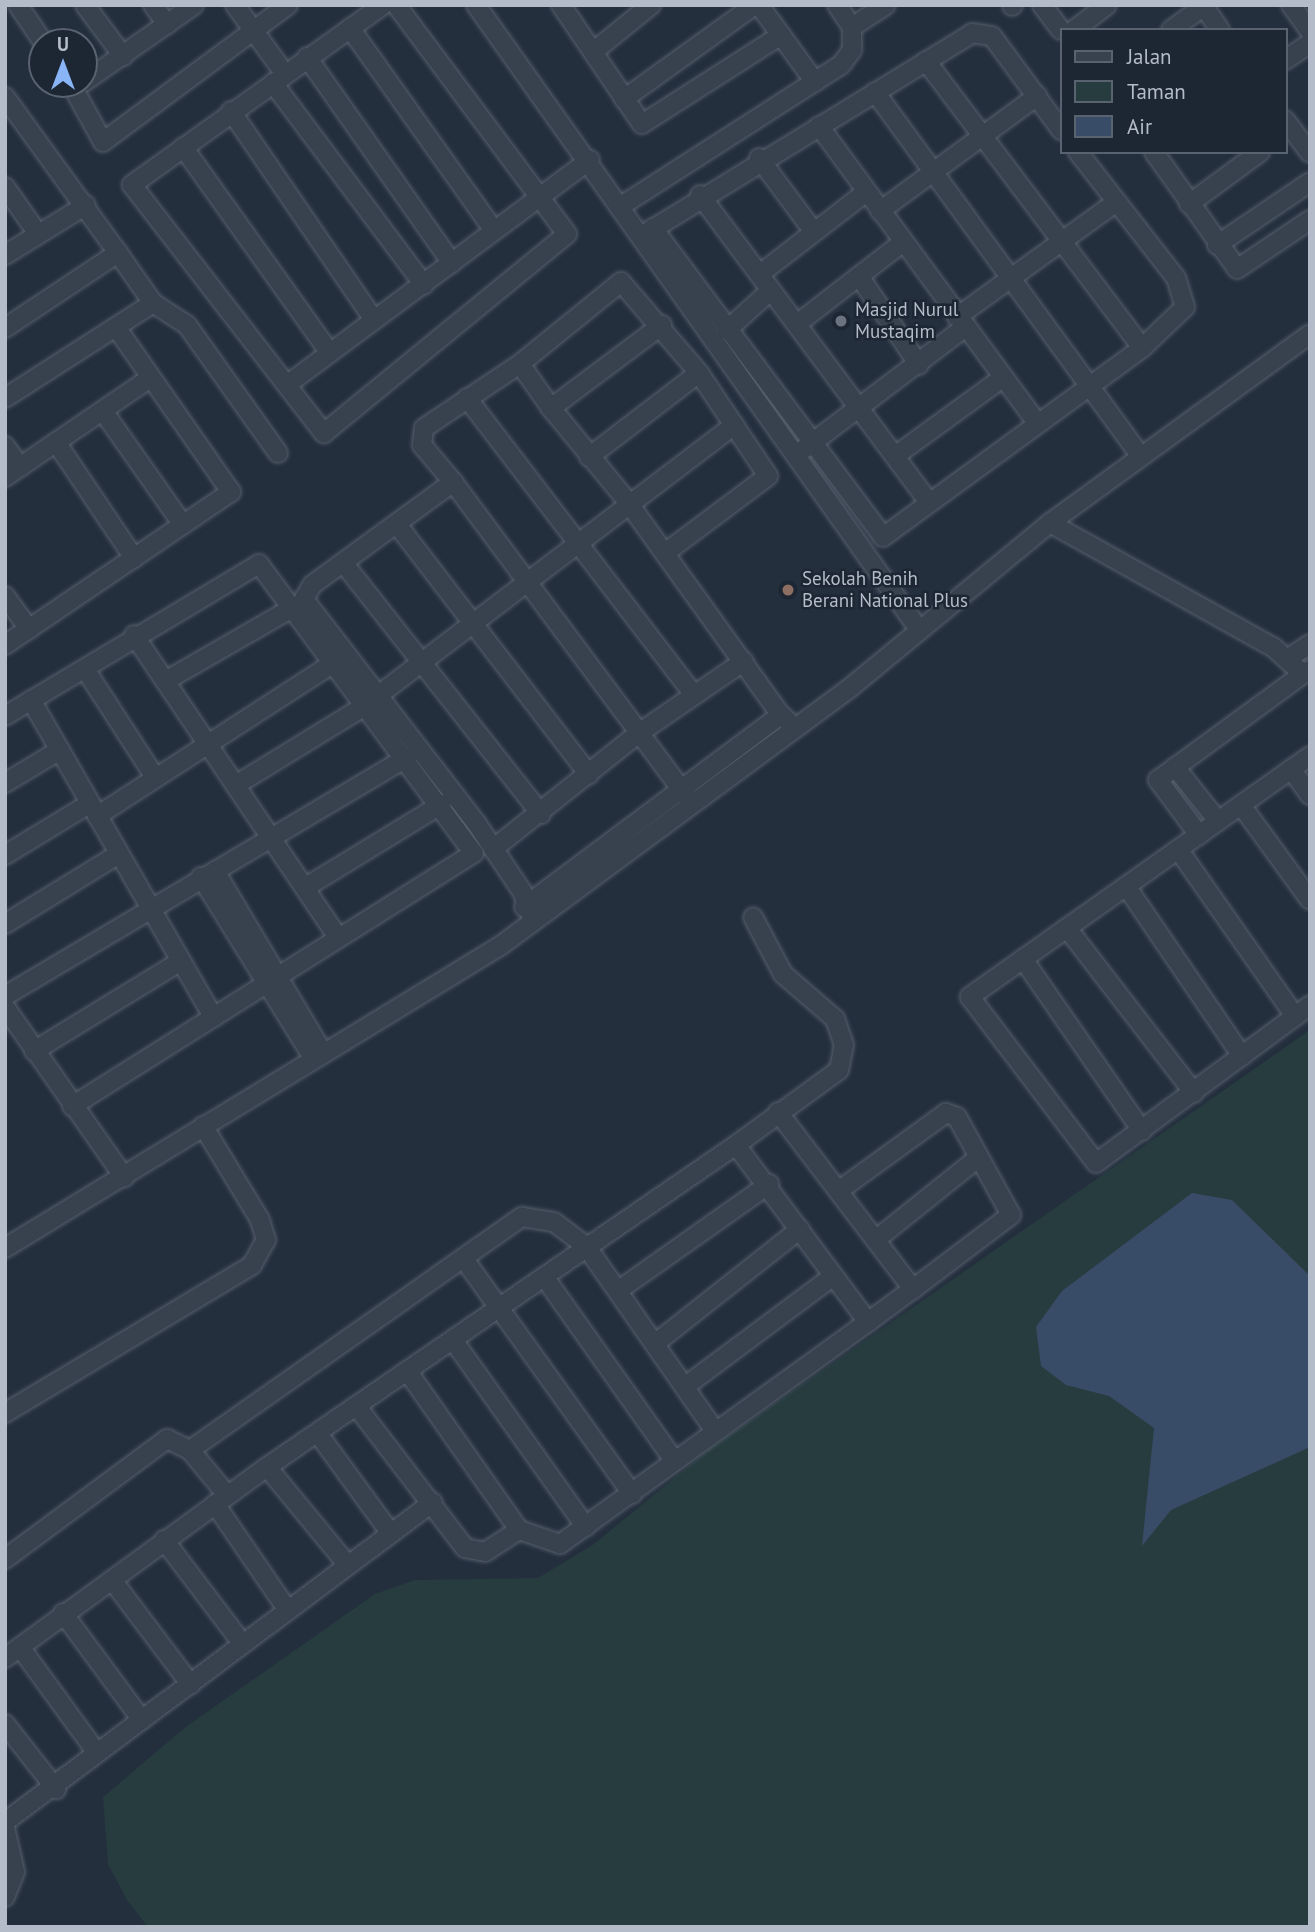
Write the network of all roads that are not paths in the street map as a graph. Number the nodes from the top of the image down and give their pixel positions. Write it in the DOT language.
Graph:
graph roads {
  1 [pos="19,5"];
  2 [pos="85,5"];
  3 [pos="153,5"];
  4 [pos="194,5"];
  5 [pos="235,5"];
  6 [pos="288,5"];
  7 [pos="383,5"];
  8 [pos="396,5"];
  9 [pos="476,5"];
  10 [pos="561,5"];
  11 [pos="651,5"];
  12 [pos="757,5"];
  13 [pos="837,5"];
  14 [pos="886,5"];
  15 [pos="1042,5"];
  16 [pos="1107,5"];
  17 [pos="1291,5"];
  18 [pos="1203,6"];
  19 [pos="167,24"];
  20 [pos="852,27"];
  21 [pos="1180,27"];
  22 [pos="34,28"];
  23 [pos="350,28"];
  24 [pos="1077,28"];
  25 [pos="1219,28"];
  26 [pos="1060,29"];
  27 [pos="253,31"];
  28 [pos="1310,31"];
  29 [pos="781,35"];
  30 [pos="1310,43"];
  31 [pos="593,52"];
  32 [pos="123,56"];
  33 [pos="307,57"];
  34 [pos="1287,59"];
  35 [pos="926,61"];
  36 [pos="98,71"];
  37 [pos="279,78"];
  38 [pos="815,82"];
  39 [pos="875,92"];
  40 [pos="1037,96"];
  41 [pos="5,97"];
  42 [pos="83,98"];
  43 [pos="624,99"];
  44 [pos="230,111"];
  45 [pos="819,126"];
  46 [pos="1287,128"];
  47 [pos="1060,129"];
  48 [pos="982,137"];
  49 [pos="183,147"];
  50 [pos="1310,153"];
  51 [pos="1079,154"];
  52 [pos="1157,154"];
  53 [pos="1257,154"];
  54 [pos="759,158"];
  55 [pos="590,160"];
  56 [pos="930,170"];
  57 [pos="1310,181"];
  58 [pos="5,187"];
  59 [pos="866,192"];
  60 [pos="700,195"];
  61 [pos="537,196"];
  62 [pos="1115,203"];
  63 [pos="1189,204"];
  64 [pos="86,205"];
  65 [pos="621,206"];
  66 [pos="880,211"];
  67 [pos="1310,220"];
  68 [pos="494,231"];
  69 [pos="647,232"];
  70 [pos="814,232"];
  71 [pos="38,234"];
  72 [pos="1063,240"];
  73 [pos="903,242"];
  74 [pos="1217,246"];
  75 [pos="118,253"];
  76 [pos="5,255"];
  77 [pos="452,263"];
  78 [pos="760,274"];
  79 [pos="859,276"];
  80 [pos="1008,277"];
  81 [pos="424,285"];
  82 [pos="771,290"];
  83 [pos="153,303"];
  84 [pos="374,320"];
  85 [pos="961,323"];
  86 [pos="797,324"];
  87 [pos="662,326"];
  88 [pos="116,327"];
  89 [pos="5,328"];
  90 [pos="727,330"];
  91 [pos="1310,334"];
  92 [pos="1142,348"];
  93 [pos="330,353"];
  94 [pos="919,365"];
  95 [pos="526,371"];
  96 [pos="699,373"];
  97 [pos="150,378"];
  98 [pos="1002,379"];
  99 [pos="288,384"];
  100 [pos="1088,386"];
  101 [pos="5,398"];
  102 [pos="467,398"];
  103 [pos="859,407"];
  104 [pos="551,408"];
  105 [pos="103,411"];
  106 [pos="1037,423"];
  107 [pos="734,425"];
  108 [pos="56,442"];
  109 [pos="811,442"];
  110 [pos="5,446"];
  111 [pos="278,453"];
  112 [pos="1140,455"];
  113 [pos="797,456"];
  114 [pos="895,456"];
  115 [pos="589,457"];
  116 [pos="13,472"];
  117 [pos="453,482"];
  118 [pos="627,501"];
  119 [pos="929,502"];
  120 [pos="1050,523"];
  121 [pos="183,525"];
  122 [pos="399,527"];
  123 [pos="578,543"];
  124 [pos="665,553"];
  125 [pos="135,558"];
  126 [pos="345,565"];
  127 [pos="526,580"];
  128 [pos="5,596"];
  129 [pos="292,608"];
  130 [pos="472,621"];
  131 [pos="29,629"];
  132 [pos="920,631"];
  133 [pos="134,635"];
  134 [pos="5,645"];
  135 [pos="1310,645"];
  136 [pos="1287,659"];
  137 [pos="744,661"];
  138 [pos="421,662"];
  139 [pos="332,664"];
  140 [pos="85,669"];
  141 [pos="1306,672"];
  142 [pos="167,680"];
  143 [pos="694,695"];
  144 [pos="31,700"];
  145 [pos="369,702"];
  146 [pos="781,715"];
  147 [pos="5,716"];
  148 [pos="795,729"];
  149 [pos="639,733"];
  150 [pos="208,744"];
  151 [pos="60,750"];
  152 [pos="1310,756"];
  153 [pos="407,757"];
  154 [pos="1175,767"];
  155 [pos="1291,769"];
  156 [pos="589,775"];
  157 [pos="155,777"];
  158 [pos="5,783"];
  159 [pos="239,783"];
  160 [pos="1310,795"];
  161 [pos="687,797"];
  162 [pos="442,804"];
  163 [pos="1241,805"];
  164 [pos="93,810"];
  165 [pos="541,814"];
  166 [pos="1218,821"];
  167 [pos="274,835"];
  168 [pos="1199,835"];
  169 [pos="493,849"];
  170 [pos="1178,849"];
  171 [pos="119,854"];
  172 [pos="5,855"];
  173 [pos="208,874"];
  174 [pos="1126,886"];
  175 [pos="306,887"];
  176 [pos="1310,900"];
  177 [pos="149,905"];
  178 [pos="529,914"];
  179 [pos="752,916"];
  180 [pos="5,924"];
  181 [pos="1067,928"];
  182 [pos="337,936"];
  183 [pos="1023,959"];
  184 [pos="181,961"];
  185 [pos="272,977"];
  186 [pos="5,996"];
  187 [pos="1310,1005"];
  188 [pos="5,1007"];
  189 [pos="1294,1016"];
  190 [pos="214,1017"];
  191 [pos="34,1051"];
  192 [pos="318,1056"];
  193 [pos="1242,1056"];
  194 [pos="1194,1093"];
  195 [pos="72,1106"];
  196 [pos="778,1112"];
  197 [pos="203,1126"];
  198 [pos="1142,1132"];
  199 [pos="736,1145"];
  200 [pos="978,1158"];
  201 [pos="124,1177"];
  202 [pos="769,1184"];
  203 [pos="841,1189"];
  204 [pos="800,1229"];
  205 [pos="878,1238"];
  206 [pos="586,1246"];
  207 [pos="5,1248"];
  208 [pos="464,1259"];
  209 [pos="833,1276"];
  210 [pos="545,1278"];
  211 [pos="913,1289"];
  212 [pos="619,1290"];
  213 [pos="495,1308"];
  214 [pos="868,1322"];
  215 [pos="453,1340"];
  216 [pos="657,1342"];
  217 [pos="408,1372"];
  218 [pos="687,1385"];
  219 [pos="358,1408"];
  220 [pos="5,1413"];
  221 [pos="715,1431"];
  222 [pos="319,1435"];
  223 [pos="190,1450"];
  224 [pos="674,1460"];
  225 [pos="267,1467"];
  226 [pos="632,1494"];
  227 [pos="221,1499"];
  228 [pos="433,1502"];
  229 [pos="586,1527"];
  230 [pos="519,1530"];
  231 [pos="389,1531"];
  232 [pos="164,1540"];
  233 [pos="5,1559"];
  234 [pos="346,1563"];
  235 [pos="112,1580"];
  236 [pos="287,1609"];
  237 [pos="63,1613"];
  238 [pos="242,1643"];
  239 [pos="13,1652"];
  240 [pos="191,1685"];
  241 [pos="142,1720"];
  242 [pos="5,1724"];
  243 [pos="97,1753"];
  244 [pos="56,1788"];
  245 [pos="5,1822"];
  246 [pos="5,1828"];
  247 [pos="5,1897"];
  1 -- 22 [label="street"];
  2 -- 32 [label="street"];
  3 -- 19 [label="street"];
  4 -- 19 [label="street"];
  5 -- 27 [label="street"];
  6 -- 27 [label="street"];
  7 -- 23 [label="street"];
  8 -- 61 [label="street"];
  9 -- 55 [label="street"];
  10 -- 31 [label="street"];
  11 -- 31 [label="street"];
  12 -- 29 [label="street"];
  12 -- 43 [label="street"];
  13 -- 20 [label="street"];
  14 -- 20 [label="street"];
  15 -- 26 [label="street"];
  16 -- 24 [label="street"];
  17 -- 28 [label="street"];
  18 -- 21 [label="street"];
  18 -- 25 [label="street"];
  19 -- 32 [label="street"];
  20 -- 38 [label="street"];
  23 -- 33 [label="street"];
  23 -- 68 [label="street"];
  27 -- 37 [label="street"];
  27 -- 42 [label="street"];
  29 -- 38 [label="street"];
  29 -- 43 [label="street"];
  30 -- 34 [label="street"];
  31 -- 43 [label="street"];
  32 -- 36 [label="street"];
  33 -- 37 [label="street"];
  33 -- 77 [label="street"];
  35 -- 39 [label="street"];
  35 -- 40 [label="street"];
  35 -- 48 [label="street"];
  37 -- 44 [label="street"];
  37 -- 81 [label="street"];
  38 -- 65 [label="street"];
  39 -- 45 [label="street"];
  39 -- 56 [label="street"];
  40 -- 47 [label="street"];
  40 -- 48 [label="street"];
  41 -- 64 [label="street"];
  44 -- 49 [label="street"];
  44 -- 84 [label="street"];
  45 -- 54 [label="street"];
  45 -- 59 [label="street"];
  46 -- 50 [label="street"];
  48 -- 56 [label="street"];
  48 -- 72 [label="street"];
  49 -- 93 [label="street"];
  49 -- 99 [label="street"];
  51 -- 62 [label="street"];
  52 -- 63 [label="street"];
  53 -- 63 [label="street"];
  54 -- 60 [label="street"];
  54 -- 70 [label="street"];
  55 -- 61 [label="street"];
  55 -- 65 [label="street"];
  56 -- 66 [label="street"];
  56 -- 80 [label="street"];
  57 -- 74 [label="street"];
  58 -- 71 [label="street"];
  59 -- 66 [label="street"];
  59 -- 70 [label="street"];
  60 -- 69 [label="street"];
  60 -- 78 [label="street"];
  61 -- 68 [label="street"];
  61 -- 99 [label="street"];
  62 -- 72 [label="street"];
  62 -- 92 [label="street"];
  63 -- 74 [label="street"];
  64 -- 71 [label="street"];
  64 -- 75 [label="street"];
  65 -- 69 [label="street"];
  66 -- 73 [label="street"];
  67 -- 74 [label="street"];
  68 -- 77 [label="street"];
  69 -- 90 [label="street"];
  69 -- 113 [label="street"];
  70 -- 78 [label="street"];
  71 -- 76 [label="street"];
  72 -- 80 [label="street"];
  72 -- 92 [label="street"];
  73 -- 79 [label="street"];
  73 -- 85 [label="street"];
  75 -- 83 [label="street"];
  75 -- 89 [label="street"];
  77 -- 81 [label="street"];
  78 -- 82 [label="street"];
  79 -- 86 [label="street"];
  79 -- 94 [label="street"];
  80 -- 85 [label="street"];
  80 -- 100 [label="street"];
  81 -- 84 [label="street"];
  82 -- 86 [label="street"];
  82 -- 90 [label="street"];
  83 -- 88 [label="street"];
  83 -- 111 [label="street"];
  84 -- 93 [label="street"];
  85 -- 94 [label="street"];
  85 -- 98 [label="street"];
  86 -- 103 [label="street"];
  87 -- 96 [label="street"];
  87 -- 102 [label="street"];
  87 -- 104 [label="street"];
  88 -- 97 [label="street"];
  88 -- 101 [label="street"];
  90 -- 109 [label="street"];
  91 -- 112 [label="street"];
  92 -- 100 [label="street"];
  93 -- 99 [label="street"];
  94 -- 103 [label="street"];
  95 -- 104 [label="street"];
  96 -- 107 [label="street"];
  96 -- 115 [label="street"];
  97 -- 105 [label="street"];
  97 -- 121 [label="street"];
  98 -- 106 [label="street"];
  98 -- 114 [label="street"];
  100 -- 106 [label="street"];
  100 -- 112 [label="street"];
  102 -- 117 [label="street"];
  102 -- 123 [label="street"];
  103 -- 109 [label="street"];
  103 -- 114 [label="street"];
  104 -- 115 [label="street"];
  105 -- 108 [label="street"];
  105 -- 121 [label="street"];
  106 -- 119 [label="street"];
  107 -- 118 [label="street"];
  107 -- 124 [label="street"];
  108 -- 116 [label="street"];
  108 -- 125 [label="street"];
  109 -- 113 [label="street"];
  109 -- 119 [label="street"];
  110 -- 116 [label="street"];
  112 -- 120 [label="street"];
  113 -- 132 [label="street"];
  114 -- 119 [label="street"];
  115 -- 118 [label="street"];
  117 -- 122 [label="street"];
  117 -- 127 [label="street"];
  118 -- 123 [label="street"];
  118 -- 124 [label="street"];
  120 -- 132 [label="street"];
  120 -- 136 [label="street"];
  121 -- 125 [label="street"];
  122 -- 126 [label="street"];
  122 -- 130 [label="street"];
  123 -- 127 [label="street"];
  123 -- 143 [label="street"];
  124 -- 137 [label="street"];
  125 -- 131 [label="street"];
  126 -- 138 [label="street"];
  126 -- 145 [label="street"];
  127 -- 130 [label="street"];
  127 -- 149 [label="street"];
  128 -- 131 [label="street"];
  129 -- 133 [label="street"];
  129 -- 139 [label="street"];
  129 -- 142 [label="street"];
  130 -- 138 [label="street"];
  130 -- 156 [label="street"];
  131 -- 134 [label="street"];
  132 -- 148 [label="street"];
  133 -- 140 [label="street"];
  133 -- 142 [label="street"];
  135 -- 136 [label="street"];
  136 -- 141 [label="street"];
  137 -- 143 [label="street"];
  137 -- 146 [label="street"];
  138 -- 145 [label="street"];
  138 -- 165 [label="street"];
  139 -- 145 [label="street"];
  139 -- 150 [label="street"];
  140 -- 144 [label="street"];
  140 -- 157 [label="street"];
  141 -- 154 [label="street"];
  142 -- 150 [label="street"];
  143 -- 149 [label="street"];
  144 -- 147 [label="street"];
  144 -- 151 [label="street"];
  145 -- 153 [label="street"];
  145 -- 159 [label="street"];
  145 -- 169 [label="street"];
  146 -- 148 [label="street"];
  146 -- 161 [label="street"];
  148 -- 161 [label="street"];
  149 -- 156 [label="street"];
  149 -- 161 [label="street"];
  150 -- 157 [label="street"];
  150 -- 159 [label="street"];
  151 -- 158 [label="street"];
  151 -- 164 [label="street"];
  152 -- 155 [label="street"];
  153 -- 162 [label="street"];
  153 -- 167 [label="street"];
  154 -- 166 [label="street"];
  154 -- 168 [label="street"];
  155 -- 160 [label="street"];
  155 -- 163 [label="street"];
  156 -- 165 [label="street"];
  157 -- 164 [label="street"];
  159 -- 167 [label="street"];
  161 -- 178 [label="street"];
  162 -- 175 [label="street"];
  162 -- 182 [label="street"];
  163 -- 166 [label="street"];
  163 -- 176 [label="street"];
  164 -- 171 [label="street"];
  164 -- 172 [label="street"];
  165 -- 169 [label="street"];
  166 -- 168 [label="street"];
  167 -- 173 [label="street"];
  167 -- 175 [label="street"];
  168 -- 170 [label="street"];
  169 -- 178 [label="street"];
  170 -- 174 [label="street"];
  170 -- 189 [label="street"];
  171 -- 177 [label="street"];
  171 -- 180 [label="street"];
  173 -- 177 [label="street"];
  173 -- 185 [label="street"];
  174 -- 181 [label="street"];
  174 -- 193 [label="street"];
  175 -- 182 [label="street"];
  177 -- 184 [label="street"];
  177 -- 186 [label="street"];
  178 -- 192 [label="street"];
  179 -- 196 [label="street"];
  181 -- 183 [label="street"];
  181 -- 194 [label="street"];
  182 -- 185 [label="street"];
  183 -- 198 [label="street"];
  183 -- 198 [label="street"];
  184 -- 190 [label="street"];
  184 -- 191 [label="street"];
  185 -- 190 [label="street"];
  185 -- 192 [label="street"];
  187 -- 189 [label="street"];
  188 -- 191 [label="street"];
  189 -- 193 [label="street"];
  190 -- 195 [label="street"];
  191 -- 195 [label="street"];
  192 -- 197 [label="street"];
  193 -- 194 [label="street"];
  194 -- 198 [label="street"];
  195 -- 201 [label="street"];
  196 -- 199 [label="street"];
  196 -- 203 [label="street"];
  197 -- 201 [label="street"];
  197 -- 220 [label="street"];
  199 -- 202 [label="street"];
  199 -- 206 [label="street"];
  200 -- 203 [label="street"];
  200 -- 205 [label="street"];
  200 -- 211 [label="street"];
  201 -- 207 [label="street"];
  202 -- 204 [label="street"];
  202 -- 212 [label="street"];
  203 -- 205 [label="street"];
  204 -- 209 [label="street"];
  204 -- 216 [label="street"];
  205 -- 211 [label="street"];
  206 -- 208 [label="street"];
  206 -- 210 [label="street"];
  206 -- 212 [label="street"];
  208 -- 213 [label="street"];
  208 -- 223 [label="street"];
  209 -- 214 [label="street"];
  209 -- 218 [label="street"];
  210 -- 213 [label="street"];
  210 -- 224 [label="street"];
  211 -- 214 [label="street"];
  212 -- 216 [label="street"];
  213 -- 215 [label="street"];
  213 -- 226 [label="street"];
  214 -- 221 [label="street"];
  215 -- 217 [label="street"];
  215 -- 229 [label="street"];
  216 -- 218 [label="street"];
  217 -- 219 [label="street"];
  217 -- 230 [label="street"];
  218 -- 221 [label="street"];
  219 -- 222 [label="street"];
  219 -- 228 [label="street"];
  221 -- 224 [label="street"];
  222 -- 225 [label="street"];
  222 -- 231 [label="street"];
  223 -- 227 [label="street"];
  223 -- 233 [label="street"];
  224 -- 226 [label="street"];
  225 -- 227 [label="street"];
  225 -- 234 [label="street"];
  226 -- 229 [label="street"];
  227 -- 232 [label="street"];
  227 -- 236 [label="street"];
  228 -- 230 [label="street"];
  228 -- 231 [label="street"];
  229 -- 230 [label="street"];
  231 -- 234 [label="street"];
  232 -- 235 [label="street"];
  232 -- 238 [label="street"];
  234 -- 236 [label="street"];
  235 -- 237 [label="street"];
  235 -- 240 [label="street"];
  236 -- 238 [label="street"];
  237 -- 239 [label="street"];
  237 -- 241 [label="street"];
  238 -- 240 [label="street"];
  239 -- 243 [label="street"];
  240 -- 241 [label="street"];
  241 -- 243 [label="street"];
  242 -- 244 [label="street"];
  243 -- 244 [label="street"];
  244 -- 245 [label="street"];
  246 -- 247 [label="street"];
}
